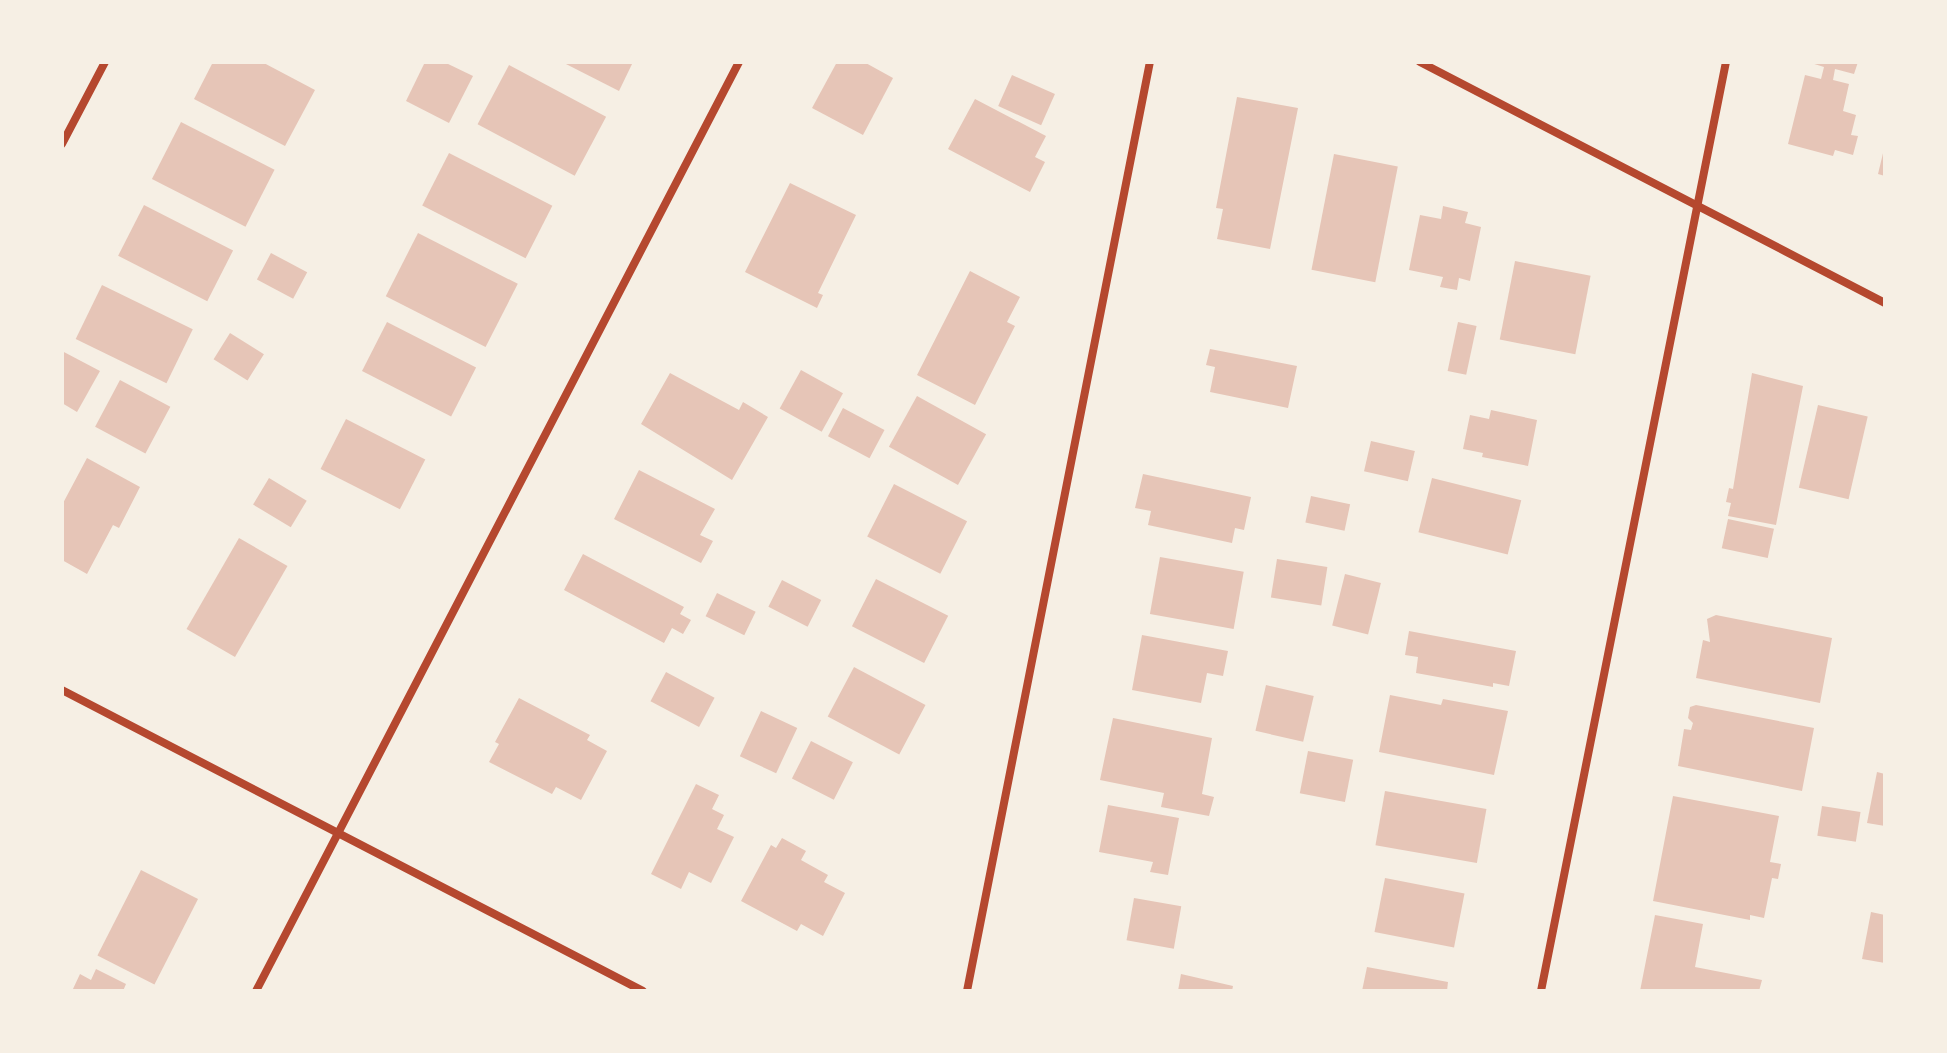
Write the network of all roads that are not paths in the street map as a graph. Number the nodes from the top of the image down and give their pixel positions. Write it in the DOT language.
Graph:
graph roads {
  1 [pos="105,62"];
  2 [pos="739,62"];
  3 [pos="1150,62"];
  4 [pos="1420,62"];
  5 [pos="1726,62"];
  6 [pos="62,144"];
  7 [pos="1697,206"];
  8 [pos="1885,303"];
  9 [pos="62,690"];
  10 [pos="338,834"];
  11 [pos="256,991"];
  12 [pos="643,991"];
  13 [pos="967,991"];
  14 [pos="1541,991"];
  1 -- 6 [label="street"];
  2 -- 10 [label="street"];
  3 -- 13 [label="street"];
  4 -- 7 [label="street"];
  5 -- 7 [label="street"];
  7 -- 8 [label="street"];
  7 -- 14 [label="street"];
  9 -- 10 [label="street"];
  10 -- 11 [label="street"];
  10 -- 12 [label="street"];
}
